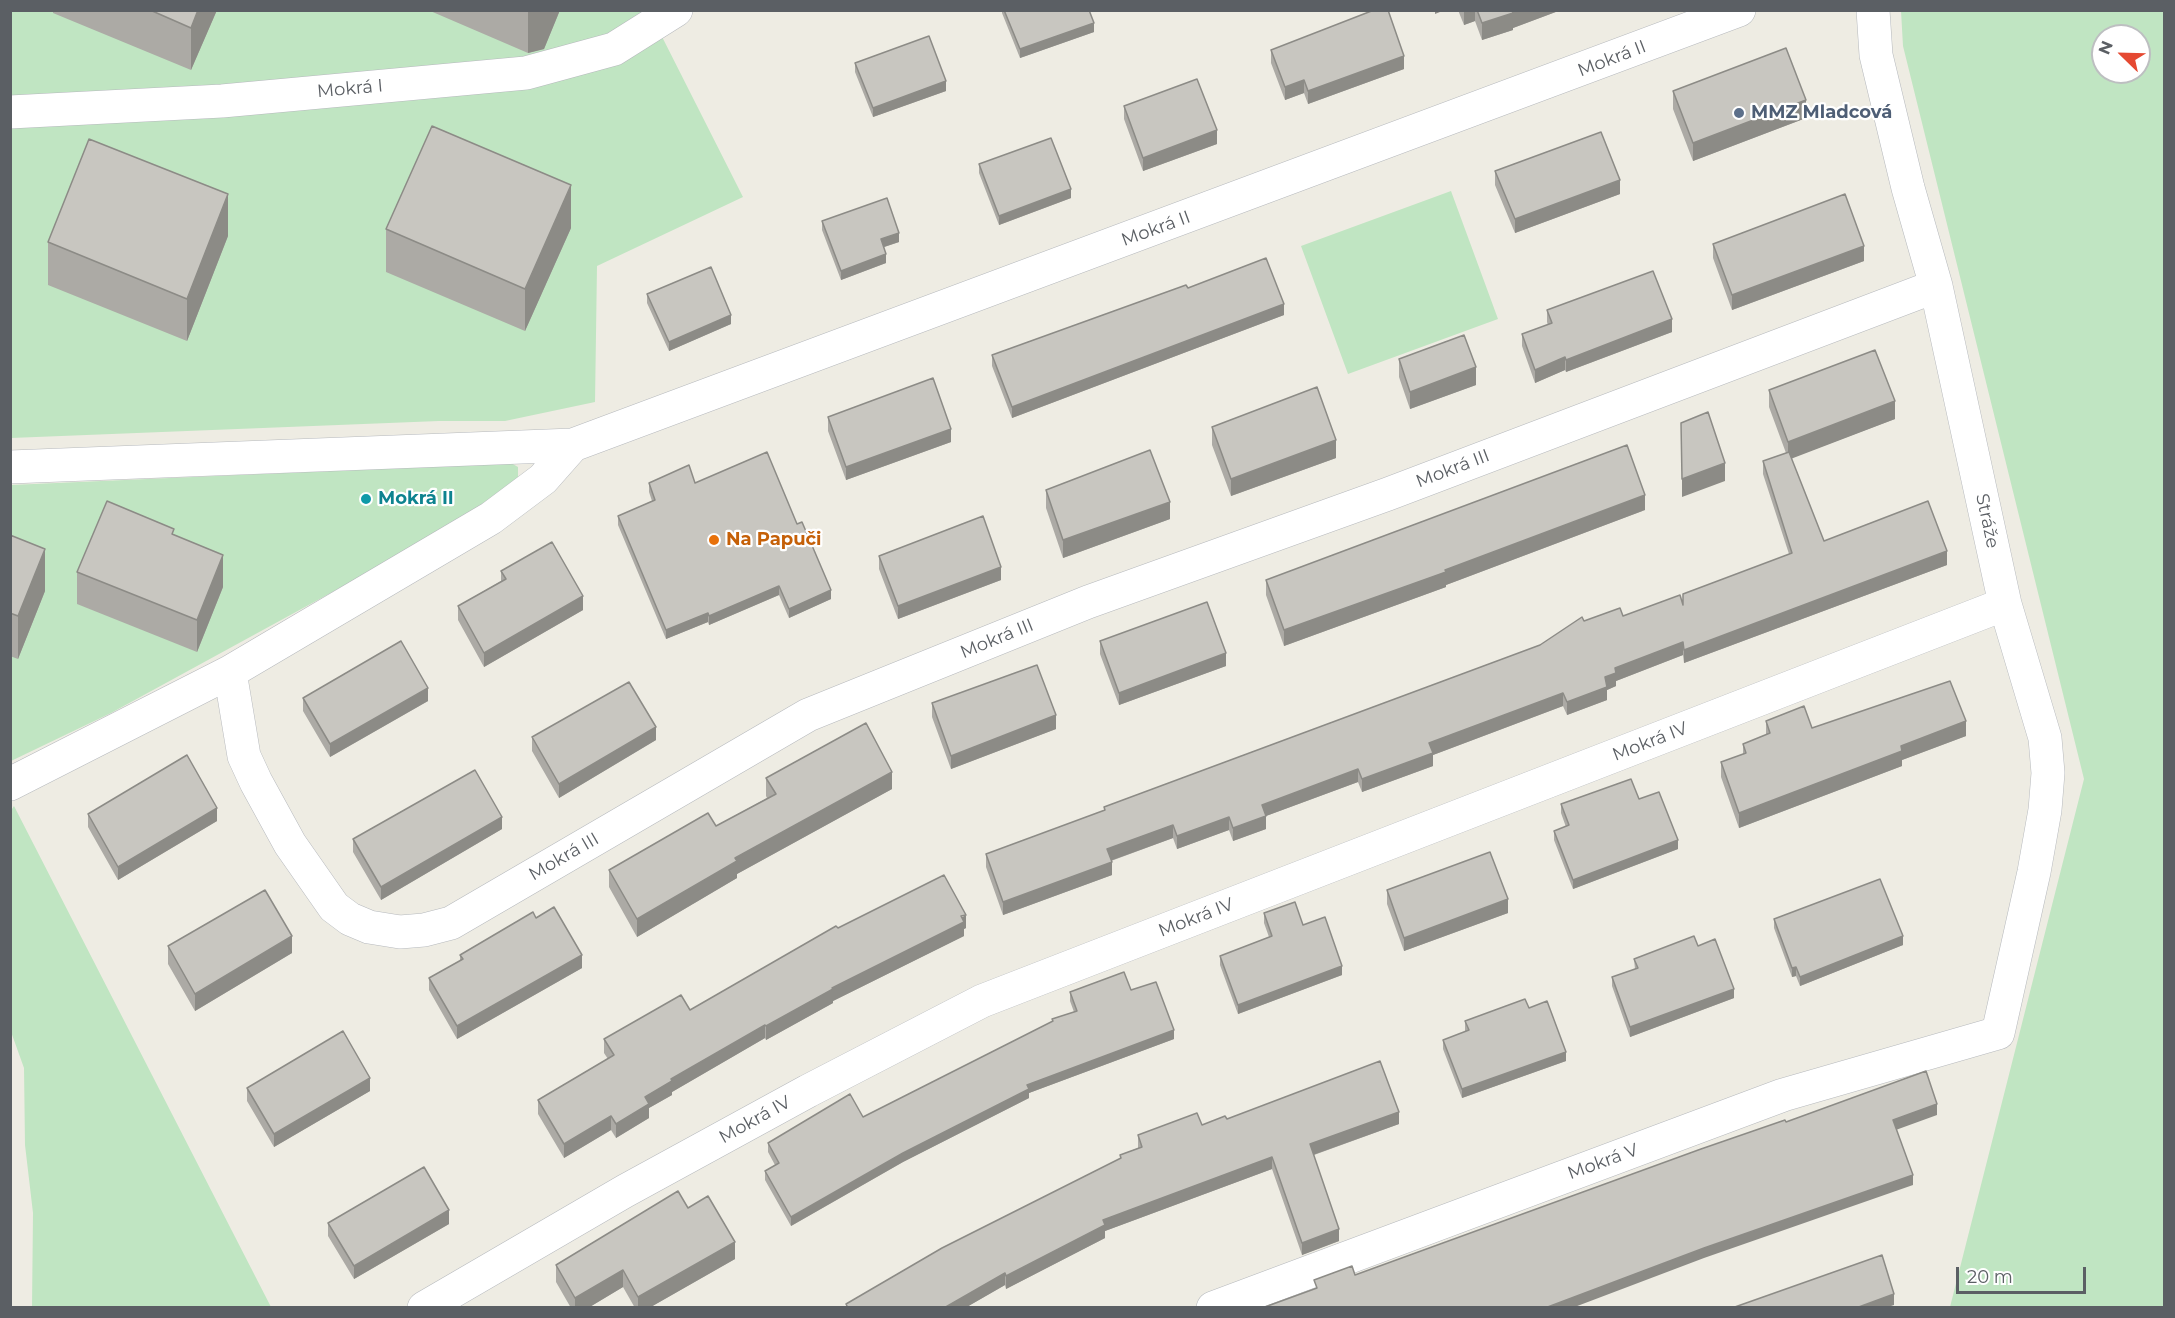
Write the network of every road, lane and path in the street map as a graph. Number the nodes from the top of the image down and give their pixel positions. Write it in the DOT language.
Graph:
graph roads {
  1 [pos="676,10"];
  2 [pos="1739,10"];
  3 [pos="1873,10"];
  4 [pos="10,112"];
  5 [pos="1936,286"];
  6 [pos="573,445"];
  7 [pos="10,467"];
  8 [pos="2005,604"];
  9 [pos="230,672"];
  10 [pos="10,784"];
  11 [pos="1998,1032"];
  12 [pos="424,1308"];
  13 [pos="1213,1308"];
  1 -- 4 [label="street, Mokrá I"];
  2 -- 6 [label="street, Mokrá II"];
  3 -- 5 [label="street, Stráže"];
  5 -- 8 [label="street, Stráže"];
  5 -- 9 [label="street, Mokrá III"];
  6 -- 7 [label="street, Mokrá II"];
  6 -- 9 [label="street, Mokrá II"];
  8 -- 11 [label="street, Stráže"];
  8 -- 12 [label="street, Mokrá IV"];
  9 -- 10 [label="street, Mokrá II"];
  11 -- 13 [label="street, Mokrá V"];
}
